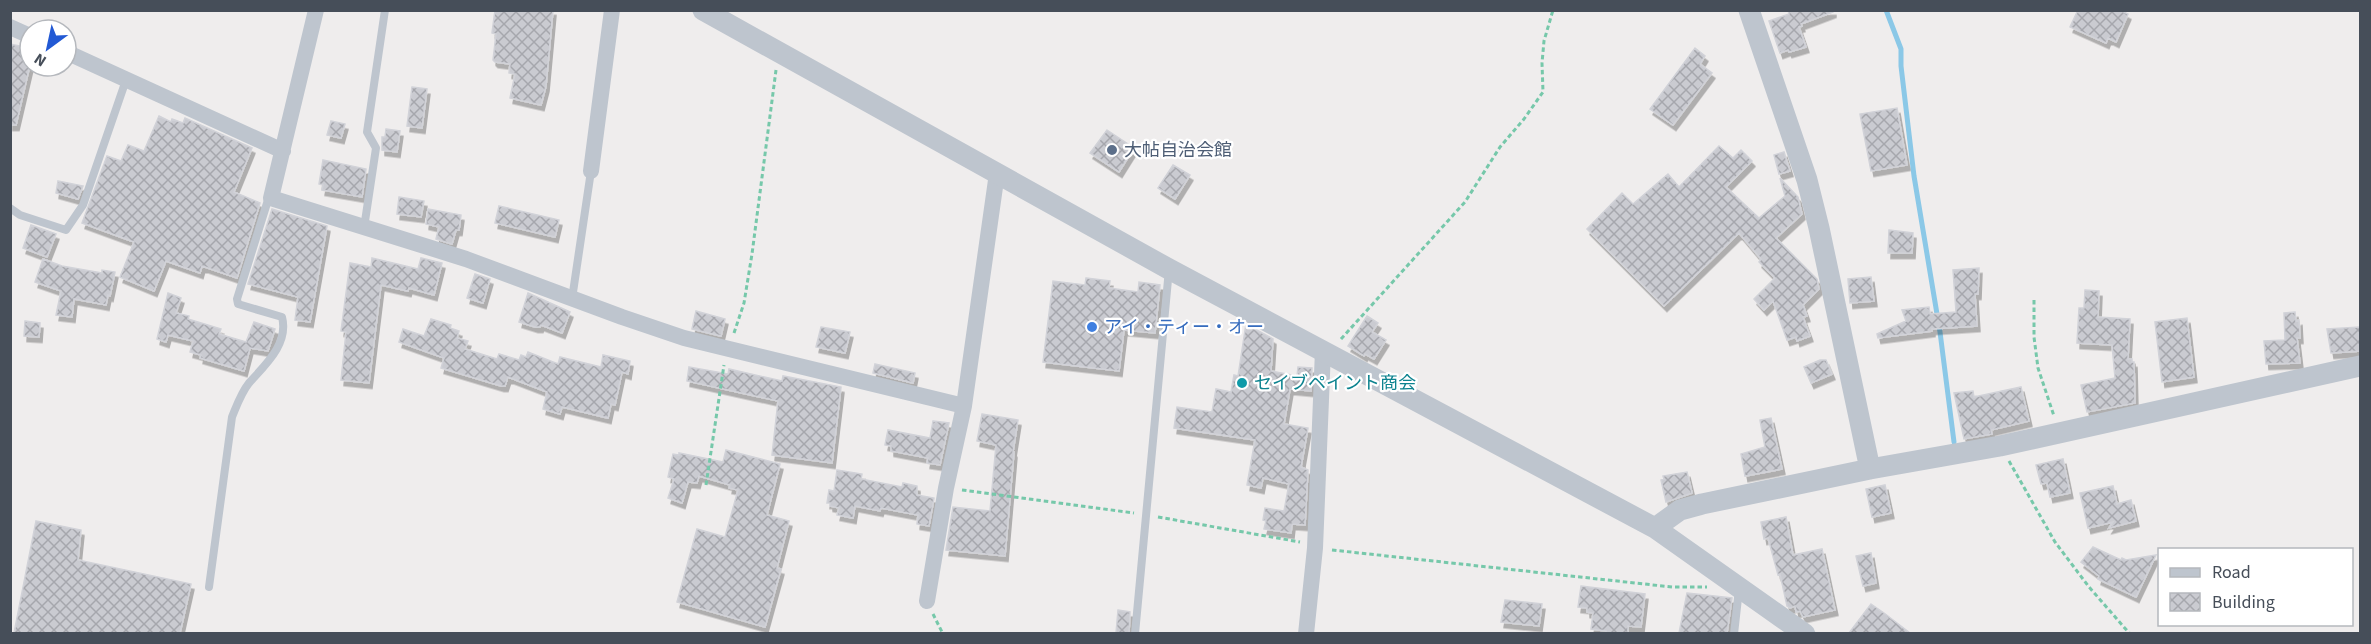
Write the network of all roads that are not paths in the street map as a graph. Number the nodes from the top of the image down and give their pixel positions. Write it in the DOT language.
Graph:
graph roads {
  1 [pos="316,10"];
  2 [pos="385,10"];
  3 [pos="612,10"];
  4 [pos="703,10"];
  5 [pos="1749,10"];
  6 [pos="78,58"];
  7 [pos="126,80"];
  8 [pos="283,151"];
  9 [pos="591,171"];
  10 [pos="997,173"];
  11 [pos="271,198"];
  12 [pos="10,208"];
  13 [pos="364,228"];
  14 [pos="1169,269"];
  15 [pos="572,299"];
  16 [pos="1326,351"];
  17 [pos="2361,366"];
  18 [pos="964,406"];
  19 [pos="1870,469"];
  20 [pos="1655,528"];
  21 [pos="209,587"];
  22 [pos="1740,587"];
  23 [pos="927,601"];
  24 [pos="1135,633"];
  25 [pos="1306,633"];
  26 [pos="1734,633"];
  27 [pos="1805,633"];
  1 -- 8 [label="street"];
  2 -- 13 [label="lane"];
  3 -- 9 [label="street"];
  4 -- 10 [label="street"];
  5 -- 19 [label="street"];
  6 -- 7 [label="street"];
  7 -- 8 [label="street"];
  7 -- 12 [label="lane"];
  8 -- 11 [label="street"];
  9 -- 15 [label="lane"];
  10 -- 14 [label="street"];
  10 -- 18 [label="street"];
  11 -- 13 [label="street"];
  11 -- 21 [label="lane"];
  13 -- 15 [label="street"];
  14 -- 16 [label="street"];
  14 -- 24 [label="lane"];
  15 -- 18 [label="street"];
  16 -- 20 [label="street"];
  16 -- 25 [label="street"];
  17 -- 19 [label="street"];
  18 -- 23 [label="street"];
  19 -- 20 [label="street"];
  20 -- 22 [label="street"];
  22 -- 26 [label="lane"];
  22 -- 27 [label="street"];
}
